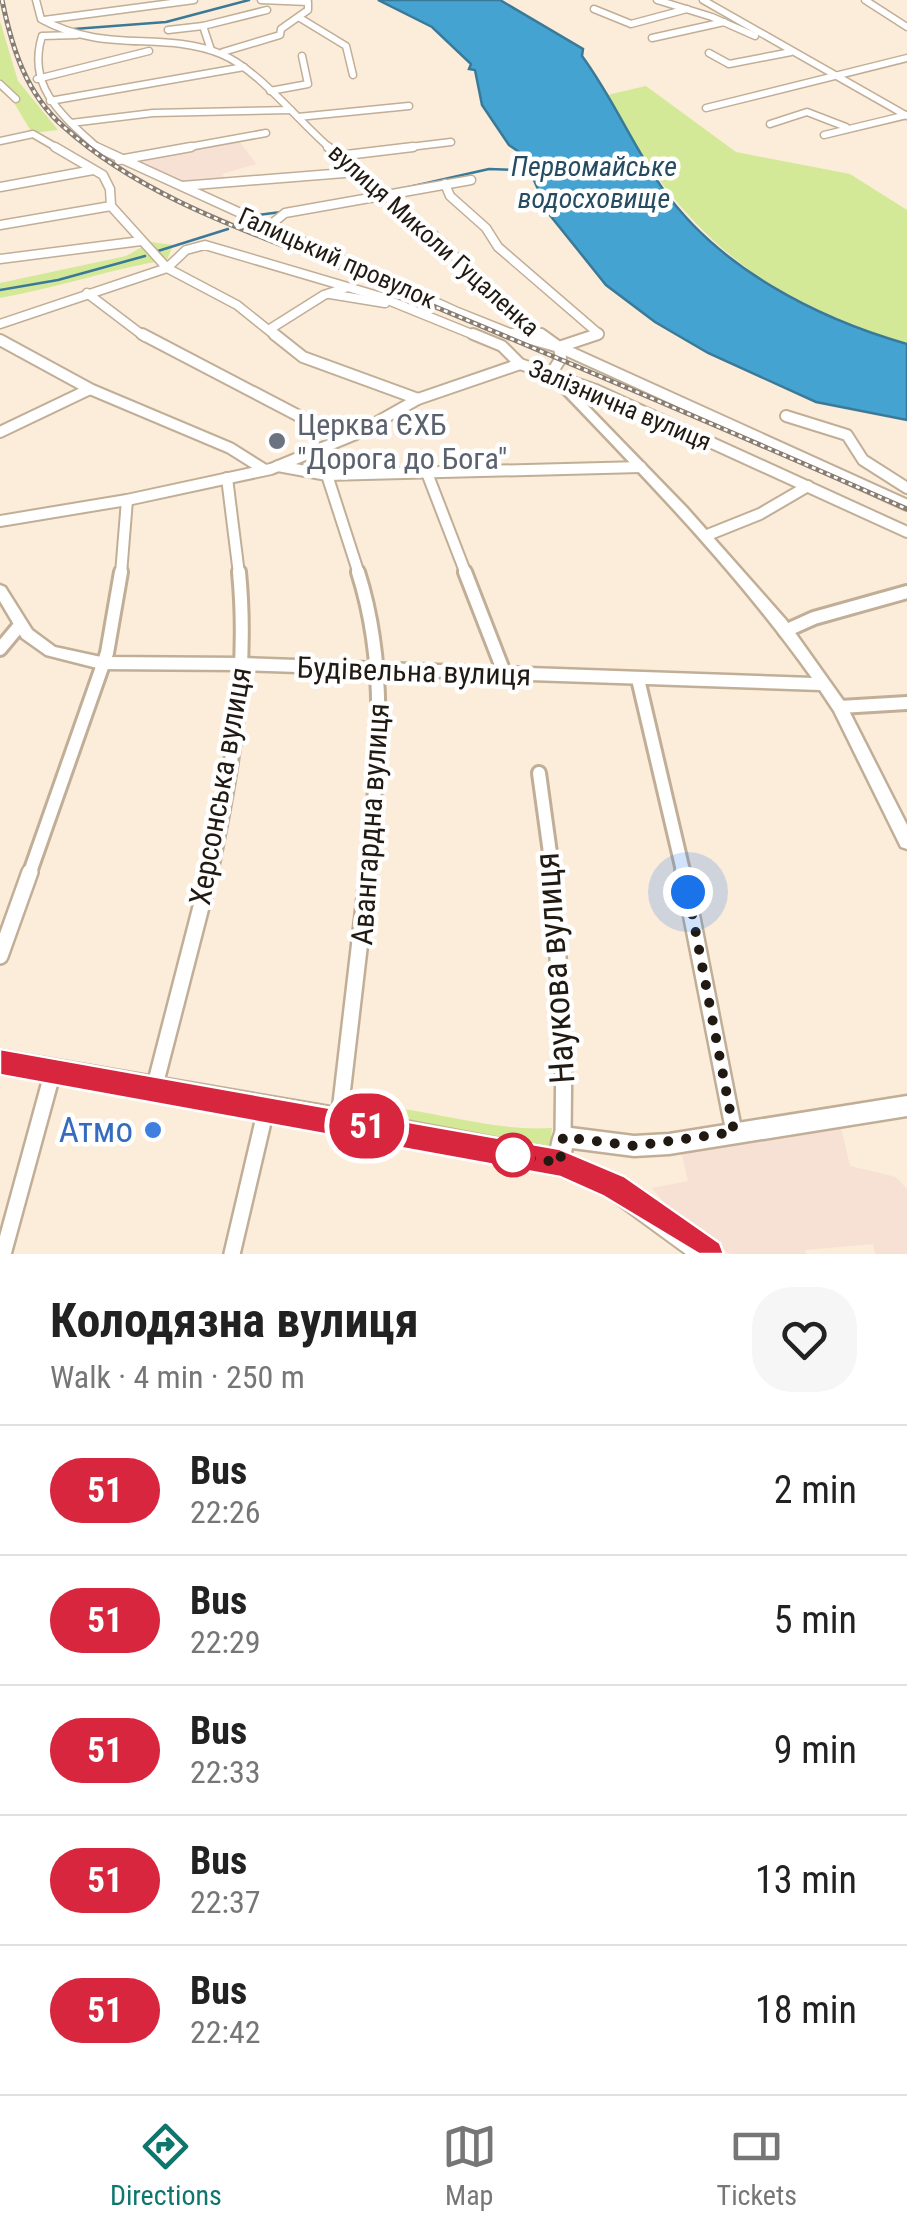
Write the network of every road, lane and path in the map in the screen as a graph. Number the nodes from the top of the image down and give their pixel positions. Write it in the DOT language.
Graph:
graph roads {
  1 [pos="50,0"];
  2 [pos="194,0"];
  3 [pos="261,0"];
  4 [pos="703,0"];
  5 [pos="865,0"];
  6 [pos="663,1"];
  7 [pos="36,2"];
  8 [pos="308,2"];
  9 [pos="594,8"];
  10 [pos="687,9"];
  11 [pos="266,10"];
  12 [pos="300,18"];
  13 [pos="44,20"];
  14 [pos="724,22"];
  15 [pos="203,26"];
  16 [pos="907,27"];
  17 [pos="168,30"];
  18 [pos="77,35"];
  19 [pos="652,38"];
  20 [pos="774,42"];
  21 [pos="164,48"];
  22 [pos="211,50"];
  23 [pos="223,52"];
  24 [pos="791,52"];
  25 [pos="709,54"];
  26 [pos="302,56"];
  27 [pos="907,58"];
  28 [pos="244,68"];
  29 [pos="353,75"];
  30 [pos="836,76"];
  31 [pos="37,79"];
  32 [pos="0,84"];
  33 [pos="270,91"];
  34 [pos="50,101"];
  35 [pos="0,102"];
  36 [pos="409,106"];
  37 [pos="706,108"];
  38 [pos="290,110"];
  39 [pos="906,115"];
  40 [pos="298,117"];
  41 [pos="70,123"];
  42 [pos="770,124"];
  43 [pos="846,126"];
  44 [pos="266,133"];
  45 [pos="824,135"];
  46 [pos="0,142"];
  47 [pos="450,142"];
  48 [pos="338,156"];
  49 [pos="119,160"];
  50 [pos="93,170"];
  51 [pos="357,172"];
  52 [pos="471,180"];
  53 [pos="445,184"];
  54 [pos="177,186"];
  55 [pos="0,188"];
  56 [pos="390,197"];
  57 [pos="112,206"];
  58 [pos="0,225"];
  59 [pos="269,226"];
  60 [pos="142,241"];
  61 [pos="0,260"];
  62 [pos="167,268"];
  63 [pos="350,286"];
  64 [pos="87,293"];
  65 [pos="326,294"];
  66 [pos="395,303"];
  67 [pos="0,324"];
  68 [pos="270,329"];
  69 [pos="0,340"];
  70 [pos="559,347"];
  71 [pos="520,364"];
  72 [pos="551,374"];
  73 [pos="90,389"];
  74 [pos="418,400"];
  75 [pos="786,416"];
  76 [pos="0,432"];
  77 [pos="343,440"];
  78 [pos="278,466"];
  79 [pos="641,467"];
  80 [pos="265,470"];
  81 [pos="427,473"];
  82 [pos="327,474"];
  83 [pos="227,478"];
  84 [pos="808,486"];
  85 [pos="907,488"];
  86 [pos="127,500"];
  87 [pos="907,505"];
  88 [pos="0,520"];
  89 [pos="907,532"];
  90 [pos="705,536"];
  91 [pos="0,590"];
  92 [pos="907,592"];
  93 [pos="0,623"];
  94 [pos="19,623"];
  95 [pos="786,630"];
  96 [pos="0,648"];
  97 [pos="102,663"];
  98 [pos="242,664"];
  99 [pos="379,670"];
  100 [pos="504,675"];
  101 [pos="638,679"];
  102 [pos="820,684"];
  103 [pos="907,703"];
  104 [pos="840,708"];
  105 [pos="539,773"];
  106 [pos="907,842"];
  107 [pos="0,956"];
  108 [pos="0,1062"];
  109 [pos="53,1070"];
  110 [pos="154,1090"];
  111 [pos="907,1106"];
  112 [pos="266,1110"];
  113 [pos="339,1120"];
  114 [pos="734,1132"];
  115 [pos="563,1137"];
  116 [pos="560,1163"];
  117 [pos="2,1254"];
  118 [pos="232,1254"];
  119 [pos="710,1254"];
  1 -- 7 [label="street"];
  2 -- 13 [label="street"];
  3 -- 8 [label="street"];
  4 -- 20 [label="street"];
  5 -- 16 [label="street"];
  6 -- 10 [label="street"];
  7 -- 13 [label="street"];
  8 -- 12 [label="street"];
  9 -- 10 [label="street"];
  10 -- 14 [label="street"];
  11 -- 15 [label="street"];
  12 -- 23 [label="street"];
  12 -- 29 [label="street"];
  13 -- 18 [label="street, вулиця Миколи Гуцаленка"];
  14 -- 19 [label="street"];
  14 -- 20 [label="street"];
  15 -- 17 [label="street"];
  15 -- 22 [label="street"];
  18 -- 21 [label="street, вулиця Миколи Гуцаленка"];
  18 -- 31 [label="street"];
  20 -- 24 [label="street"];
  21 -- 22 [label="street, вулиця Миколи Гуцаленка"];
  21 -- 31 [label="street"];
  22 -- 23 [label="street, вулиця Миколи Гуцаленка"];
  23 -- 28 [label="street, вулиця Миколи Гуцаленка"];
  24 -- 25 [label="street"];
  24 -- 30 [label="street"];
  26 -- 33 [label="street"];
  27 -- 30 [label="street"];
  28 -- 33 [label="street, вулиця Миколи Гуцаленка"];
  28 -- 34 [label="street"];
  30 -- 37 [label="street"];
  30 -- 39 [label="street"];
  31 -- 34 [label="street, Галицький провулок"];
  32 -- 35 [label="street"];
  33 -- 38 [label="street, вулиця Миколи Гуцаленка"];
  34 -- 41 [label="street, Галицький провулок"];
  36 -- 40 [label="street"];
  38 -- 40 [label="street, вулиця Миколи Гуцаленка"];
  38 -- 41 [label="street"];
  39 -- 43 [label="street"];
  40 -- 48 [label="street, вулиця Миколи Гуцаленка"];
  41 -- 49 [label="street, Галицький провулок"];
  42 -- 43 [label="street"];
  43 -- 45 [label="street"];
  44 -- 49 [label="street"];
  46 -- 50 [label="street"];
  47 -- 48 [label="street"];
  48 -- 51 [label="street, вулиця Миколи Гуцаленка"];
  49 -- 54 [label="street, Галицький провулок"];
  50 -- 55 [label="street"];
  50 -- 57 [label="street"];
  51 -- 54 [label="street"];
  51 -- 56 [label="street, вулиця Миколи Гуцаленка"];
  52 -- 53 [label="street"];
  53 -- 56 [label="street"];
  53 -- 70 [label="street"];
  54 -- 59 [label="street, Галицький провулок"];
  56 -- 59 [label="street"];
  56 -- 70 [label="street, вулиця Миколи Гуцаленка"];
  57 -- 58 [label="street"];
  57 -- 60 [label="street"];
  59 -- 70 [label="street, Галицький провулок"];
  60 -- 61 [label="street"];
  60 -- 62 [label="street"];
  62 -- 63 [label="street, Залізнична вулиця"];
  62 -- 64 [label="street, Залізнична вулиця"];
  62 -- 68 [label="street"];
  63 -- 65 [label="street"];
  63 -- 66 [label="street, Залізнична вулиця"];
  64 -- 67 [label="street, Залізнична вулиця"];
  64 -- 77 [label="street"];
  65 -- 66 [label="street"];
  65 -- 68 [label="street"];
  66 -- 71 [label="street, Залізнична вулиця"];
  68 -- 74 [label="street"];
  69 -- 73 [label="street"];
  70 -- 72 [label="street, вулиця Миколи Гуцаленка"];
  70 -- 87 [label="street"];
  71 -- 72 [label="street, Залізнична вулиця"];
  71 -- 74 [label="street"];
  72 -- 79 [label="street, вулиця Миколи Гуцаленка"];
  72 -- 84 [label="street, Залізнична вулиця"];
  73 -- 76 [label="street"];
  73 -- 80 [label="street"];
  74 -- 77 [label="street"];
  75 -- 85 [label="street"];
  77 -- 78 [label="street"];
  78 -- 80 [label="street"];
  78 -- 82 [label="street"];
  79 -- 81 [label="street"];
  79 -- 90 [label="street, вулиця Миколи Гуцаленка"];
  80 -- 83 [label="street"];
  81 -- 82 [label="street"];
  81 -- 100 [label="street"];
  82 -- 99 [label="street, Авангардна вулиця"];
  83 -- 86 [label="street"];
  83 -- 98 [label="street, Херсонська вулиця"];
  84 -- 89 [label="street, Залізнична вулиця"];
  84 -- 90 [label="street"];
  86 -- 88 [label="street"];
  86 -- 97 [label="street"];
  90 -- 95 [label="street, вулиця Миколи Гуцаленка"];
  91 -- 94 [label="street"];
  92 -- 95 [label="street"];
  93 -- 94 [label="street"];
  94 -- 96 [label="street"];
  94 -- 97 [label="street, Будівельна вулиця"];
  95 -- 102 [label="street, вулиця Миколи Гуцаленка"];
  97 -- 98 [label="street, Будівельна вулиця"];
  97 -- 107 [label="street"];
  98 -- 99 [label="street, Будівельна вулиця"];
  98 -- 110 [label="street, Херсонська вулиця"];
  99 -- 100 [label="street, Будівельна вулиця"];
  99 -- 113 [label="street, Авангардна вулиця"];
  100 -- 101 [label="street, Будівельна вулиця"];
  101 -- 102 [label="street, Будівельна вулиця"];
  101 -- 114 [label="street"];
  102 -- 104 [label="street, вулиця Миколи Гуцаленка"];
  103 -- 104 [label="street"];
  104 -- 106 [label="street, вулиця Миколи Гуцаленка"];
  105 -- 115 [label="street, Наукова вулиця"];
  108 -- 109 [label="main road"];
  109 -- 110 [label="main road"];
  109 -- 117 [label="street"];
  110 -- 112 [label="main road"];
  111 -- 114 [label="street"];
  112 -- 113 [label="main road"];
  112 -- 118 [label="street"];
  113 -- 116 [label="main road"];
  114 -- 115 [label="street"];
  115 -- 116 [label="street, Наукова вулиця"];
  116 -- 119 [label="main road"];
}
